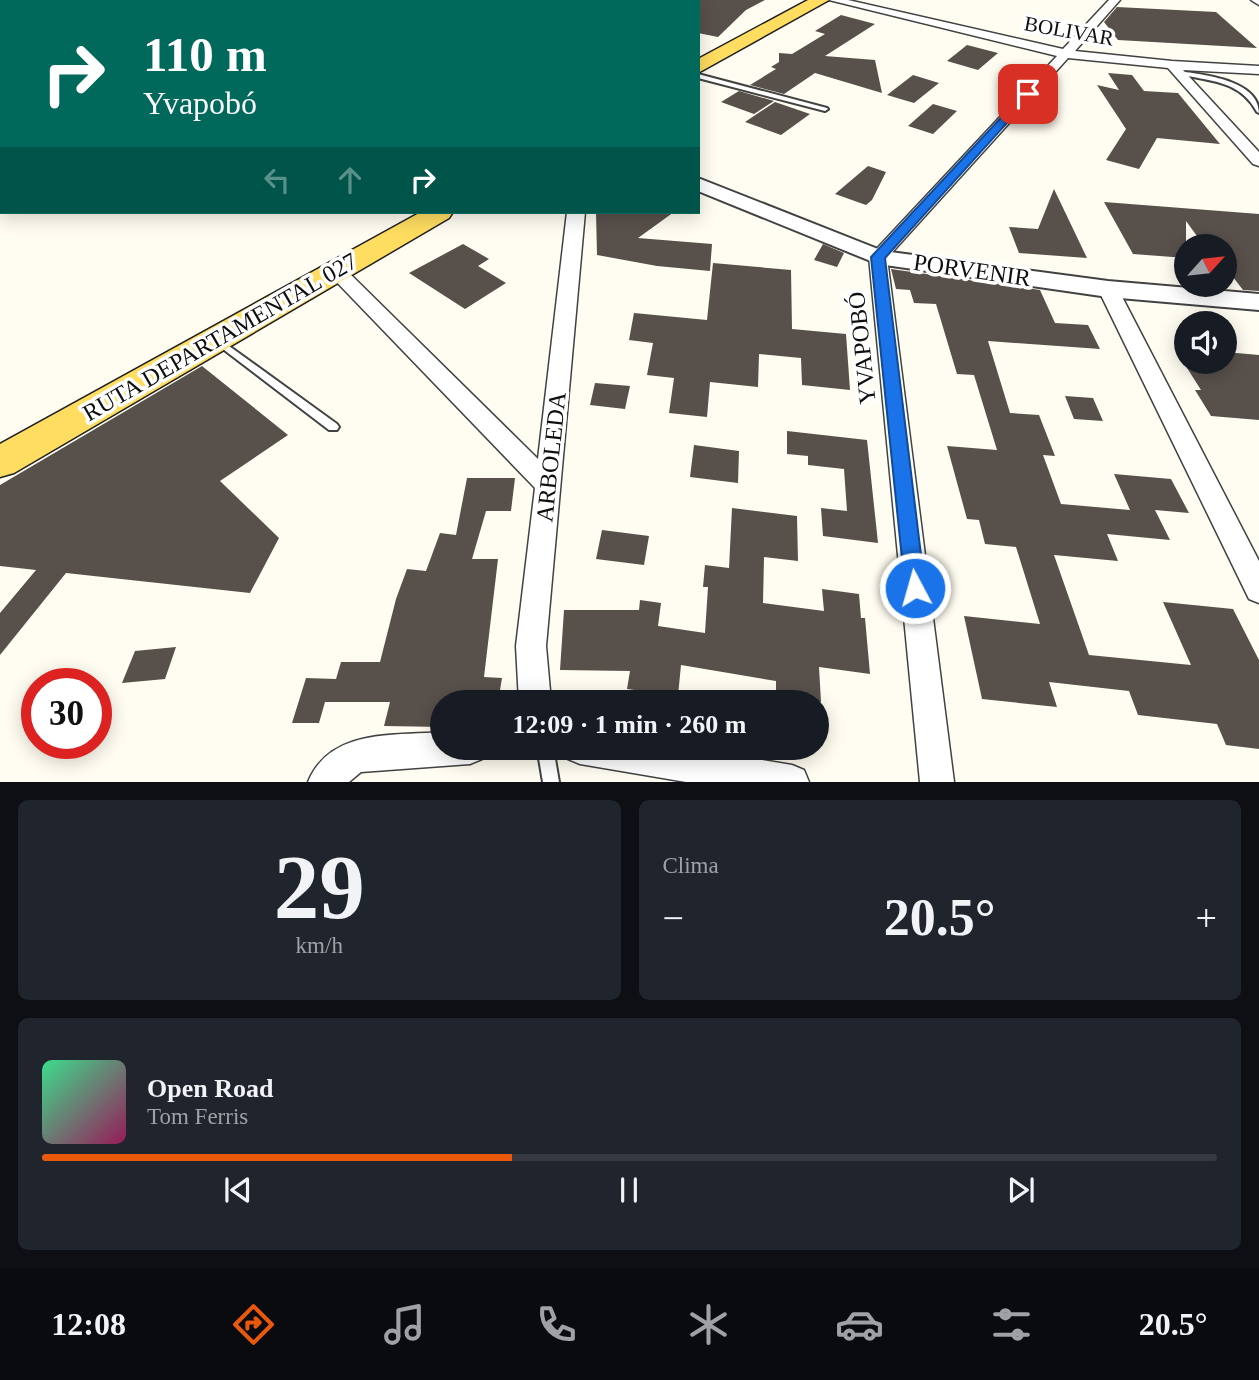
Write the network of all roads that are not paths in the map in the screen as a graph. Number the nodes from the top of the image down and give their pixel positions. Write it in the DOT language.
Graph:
graph roads {
  1 [pos="821,0"];
  2 [pos="834,0"];
  3 [pos="1115,0"];
  4 [pos="1066,54"];
  5 [pos="700,66"];
  6 [pos="1175,69"];
  7 [pos="1259,70"];
  8 [pos="700,77"];
  9 [pos="825,109"];
  10 [pos="1259,111"];
  11 [pos="1259,161"];
  12 [pos="700,185"];
  13 [pos="436,214"];
  14 [pos="576,214"];
  15 [pos="878,257"];
  16 [pos="336,271"];
  17 [pos="1108,289"];
  18 [pos="1259,302"];
  19 [pos="215,340"];
  20 [pos="333,427"];
  21 [pos="0,462"];
  22 [pos="548,485"];
  23 [pos="1259,590"];
  24 [pos="533,690"];
  25 [pos="430,750"];
  26 [pos="547,760"];
  27 [pos="659,760"];
  28 [pos="325,782"];
  29 [pos="551,782"];
  30 [pos="792,782"];
  31 [pos="937,782"];
  1 -- 5 [label="main road"];
  2 -- 4 [label="street, BOLIVAR"];
  3 -- 4 [label="street, YVAPOBÓ"];
  4 -- 6 [label="street, BOLIVAR"];
  4 -- 15 [label="street, YVAPOBÓ"];
  6 -- 7 [label="street, BOLIVAR"];
  6 -- 10 [label="lane"];
  6 -- 11 [label="street"];
  8 -- 9 [label="lane"];
  12 -- 15 [label="street, PORVENIR"];
  13 -- 16 [label="main road, RUTA DEPARTAMENTAL 027"];
  14 -- 22 [label="street, ARBOLEDA"];
  15 -- 17 [label="street, PORVENIR"];
  15 -- 31 [label="street, YVAPOBÓ"];
  16 -- 19 [label="main road, RUTA DEPARTAMENTAL 027"];
  16 -- 22 [label="street"];
  17 -- 18 [label="street, PORVENIR"];
  17 -- 23 [label="street"];
  19 -- 20 [label="lane"];
  19 -- 21 [label="main road, RUTA DEPARTAMENTAL 027"];
  22 -- 24 [label="street, ARBOLEDA"];
  25 -- 28 [label="street"];
  26 -- 29 [label="lane"];
  27 -- 30 [label="street"];
}
